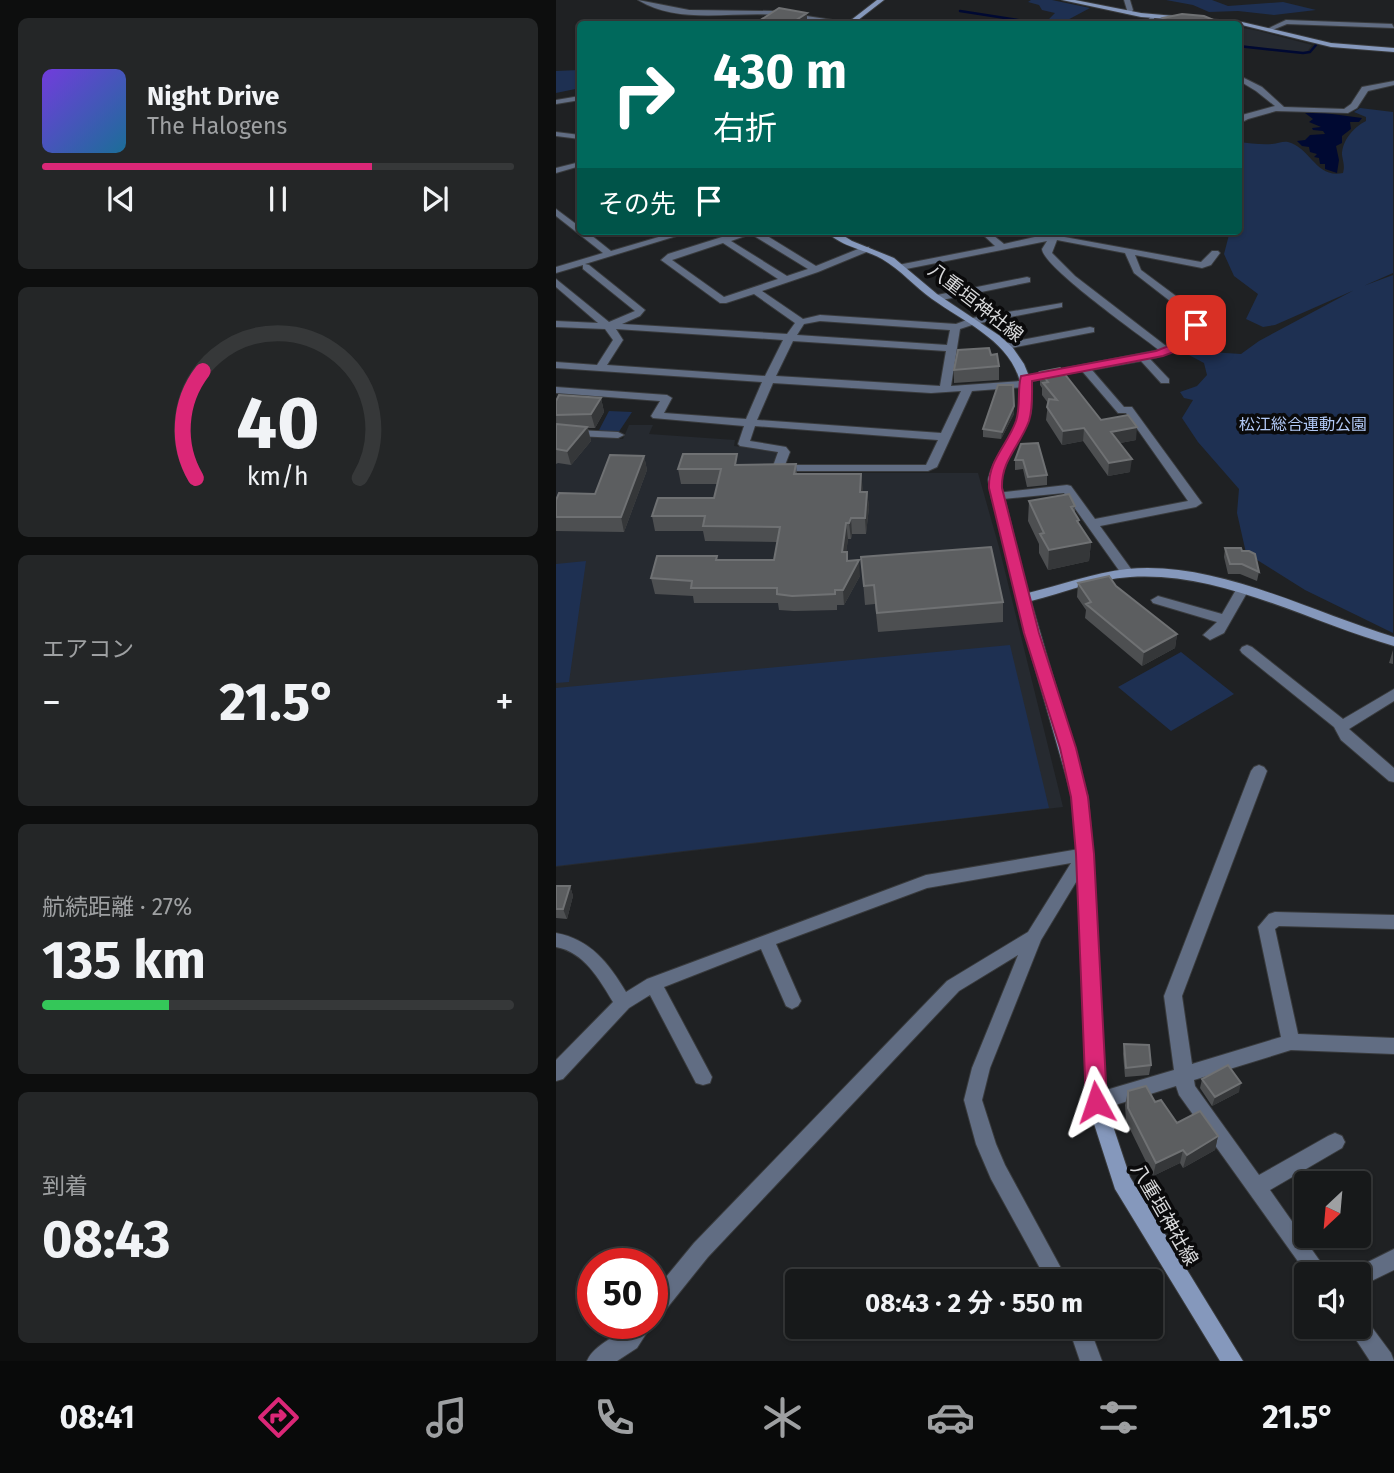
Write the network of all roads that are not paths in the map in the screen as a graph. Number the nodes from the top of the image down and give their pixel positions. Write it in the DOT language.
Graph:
graph roads {
  1 [pos="641,0"];
  2 [pos="686,0"];
  3 [pos="881,0"];
  4 [pos="1065,0"];
  5 [pos="1127,0"];
  6 [pos="761,5"];
  7 [pos="660,8"];
  8 [pos="777,13"];
  9 [pos="1128,13"];
  10 [pos="829,21"];
  11 [pos="853,21"];
  12 [pos="1150,21"];
  13 [pos="1242,25"];
  14 [pos="1392,26"];
  15 [pos="1268,30"];
  16 [pos="1394,50"];
  17 [pos="1242,79"];
  18 [pos="1394,83"];
  19 [pos="1394,91"];
  20 [pos="1379,95"];
  21 [pos="577,98"];
  22 [pos="556,102"];
  23 [pos="1278,109"];
  24 [pos="1242,120"];
  25 [pos="556,134"];
  26 [pos="577,136"];
  27 [pos="556,159"];
  28 [pos="576,167"];
  29 [pos="556,171"];
  30 [pos="556,212"];
  31 [pos="577,228"];
  32 [pos="586,235"];
  33 [pos="676,235"];
  34 [pos="739,235"];
  35 [pos="758,235"];
  36 [pos="836,235"];
  37 [pos="989,235"];
  38 [pos="1052,235"];
  39 [pos="1055,235"];
  40 [pos="1060,235"];
  41 [pos="724,240"];
  42 [pos="1003,248"];
  43 [pos="866,249"];
  44 [pos="1129,251"];
  45 [pos="1215,253"];
  46 [pos="610,255"];
  47 [pos="586,267"];
  48 [pos="901,267"];
  49 [pos="556,270"];
  50 [pos="815,270"];
  51 [pos="786,280"];
  52 [pos="1027,280"];
  53 [pos="556,282"];
  54 [pos="756,291"];
  55 [pos="937,298"];
  56 [pos="1059,305"];
  57 [pos="972,321"];
  58 [pos="801,322"];
  59 [pos="556,324"];
  60 [pos="608,326"];
  61 [pos="955,327"];
  62 [pos="1090,330"];
  63 [pos="789,337"];
  64 [pos="1006,346"];
  65 [pos="951,348"];
  66 [pos="1165,350"];
  67 [pos="1143,358"];
  68 [pos="556,365"];
  69 [pos="601,367"];
  70 [pos="1086,369"];
  71 [pos="771,378"];
  72 [pos="1165,381"];
  73 [pos="1025,382"];
  74 [pos="968,387"];
  75 [pos="945,389"];
  76 [pos="556,390"];
  77 [pos="748,423"];
  78 [pos="556,432"];
  79 [pos="618,435"];
  80 [pos="944,438"];
  81 [pos="998,497"];
  82 [pos="1091,524"];
  83 [pos="1128,573"];
  84 [pos="1242,591"];
  85 [pos="1024,598"];
  86 [pos="1158,600"];
  87 [pos="1225,620"];
  88 [pos="1210,635"];
  89 [pos="1394,642"];
  90 [pos="1247,650"];
  91 [pos="1394,694"];
  92 [pos="1341,725"];
  93 [pos="1259,771"];
  94 [pos="1394,776"];
  95 [pos="1085,854"];
  96 [pos="1394,922"];
  97 [pos="1034,937"];
  98 [pos="556,940"];
  99 [pos="766,940"];
  100 [pos="653,984"];
  101 [pos="792,1001"];
  102 [pos="623,1003"];
  103 [pos="1291,1042"];
  104 [pos="1394,1046"];
  105 [pos="556,1073"];
  106 [pos="1184,1075"];
  107 [pos="703,1077"];
  108 [pos="1096,1102"];
  109 [pos="1335,1142"];
  110 [pos="1257,1187"];
  111 [pos="1394,1259"];
  112 [pos="1310,1262"];
  113 [pos="1051,1269"];
  114 [pos="1371,1271"];
  115 [pos="668,1291"];
  116 [pos="630,1339"];
  117 [pos="1083,1339"];
  118 [pos="1367,1339"];
  119 [pos="598,1361"];
  120 [pos="1091,1361"];
  121 [pos="1232,1361"];
  122 [pos="1383,1361"];
  1 -- 7 [label="street"];
  2 -- 7 [label="street"];
  3 -- 11 [label="main road"];
  4 -- 9 [label="main road"];
  5 -- 9 [label="street"];
  6 -- 8 [label="street"];
  7 -- 8 [label="street"];
  8 -- 10 [label="street"];
  9 -- 12 [label="main road"];
  13 -- 15 [label="main road"];
  14 -- 15 [label="street"];
  15 -- 16 [label="main road"];
  17 -- 23 [label="street"];
  18 -- 23 [label="street"];
  19 -- 20 [label="street"];
  21 -- 22 [label="street"];
  23 -- 24 [label="street"];
  25 -- 26 [label="street"];
  27 -- 28 [label="street"];
  28 -- 29 [label="street"];
  30 -- 31 [label="street"];
  32 -- 46 [label="street"];
  33 -- 46 [label="street"];
  34 -- 41 [label="street"];
  35 -- 50 [label="street"];
  36 -- 43 [label="main road, 八重垣神社線"];
  37 -- 42 [label="street"];
  38 -- 42 [label="street"];
  39 -- 66 [label="street"];
  40 -- 44 [label="street"];
  41 -- 51 [label="street"];
  41 -- 54 [label="street"];
  42 -- 48 [label="street"];
  43 -- 48 [label="main road, 八重垣神社線"];
  43 -- 50 [label="street"];
  44 -- 45 [label="street"];
  44 -- 66 [label="street"];
  46 -- 49 [label="street"];
  47 -- 60 [label="street"];
  48 -- 55 [label="main road, 八重垣神社線"];
  50 -- 51 [label="street"];
  51 -- 54 [label="street"];
  52 -- 55 [label="street"];
  53 -- 60 [label="street"];
  54 -- 58 [label="street"];
  55 -- 57 [label="main road, 八重垣神社線"];
  56 -- 57 [label="street"];
  57 -- 61 [label="street"];
  57 -- 64 [label="main road, 八重垣神社線"];
  58 -- 61 [label="street"];
  58 -- 63 [label="street"];
  59 -- 60 [label="street"];
  60 -- 63 [label="street"];
  60 -- 69 [label="street"];
  61 -- 65 [label="street"];
  62 -- 64 [label="street"];
  63 -- 65 [label="street"];
  63 -- 71 [label="street"];
  64 -- 73 [label="main road, 八重垣神社線"];
  65 -- 75 [label="street"];
  66 -- 67 [label="street"];
  67 -- 70 [label="street"];
  67 -- 72 [label="street"];
  68 -- 69 [label="street"];
  69 -- 71 [label="street"];
  70 -- 73 [label="street"];
  70 -- 82 [label="street"];
  71 -- 75 [label="street"];
  71 -- 77 [label="street"];
  73 -- 74 [label="street"];
  73 -- 81 [label="main road, 八重垣神社線"];
  74 -- 75 [label="street"];
  74 -- 80 [label="street"];
  76 -- 77 [label="street"];
  77 -- 80 [label="street"];
  77 -- 80 [label="street"];
  78 -- 79 [label="street"];
  81 -- 82 [label="street"];
  81 -- 85 [label="main road, 八重垣神社線"];
  82 -- 83 [label="street"];
  83 -- 84 [label="main road"];
  83 -- 85 [label="main road"];
  84 -- 87 [label="street"];
  84 -- 89 [label="main road"];
  85 -- 95 [label="main road, 八重垣神社線"];
  86 -- 87 [label="street"];
  87 -- 88 [label="street"];
  90 -- 92 [label="street"];
  91 -- 92 [label="street"];
  92 -- 94 [label="street"];
  93 -- 106 [label="street"];
  95 -- 97 [label="street"];
  95 -- 99 [label="street"];
  95 -- 108 [label="main road, 八重垣神社線"];
  96 -- 103 [label="street"];
  97 -- 113 [label="street"];
  97 -- 115 [label="street"];
  98 -- 102 [label="street"];
  99 -- 100 [label="street"];
  99 -- 101 [label="street"];
  100 -- 102 [label="street"];
  100 -- 107 [label="street"];
  102 -- 105 [label="street"];
  103 -- 104 [label="street"];
  103 -- 106 [label="street"];
  106 -- 108 [label="street"];
  106 -- 110 [label="street"];
  108 -- 121 [label="main road, 八重垣神社線"];
  109 -- 110 [label="street"];
  110 -- 112 [label="street"];
  111 -- 114 [label="street"];
  116 -- 119 [label="street"];
  117 -- 120 [label="street"];
  118 -- 122 [label="street"];
}
